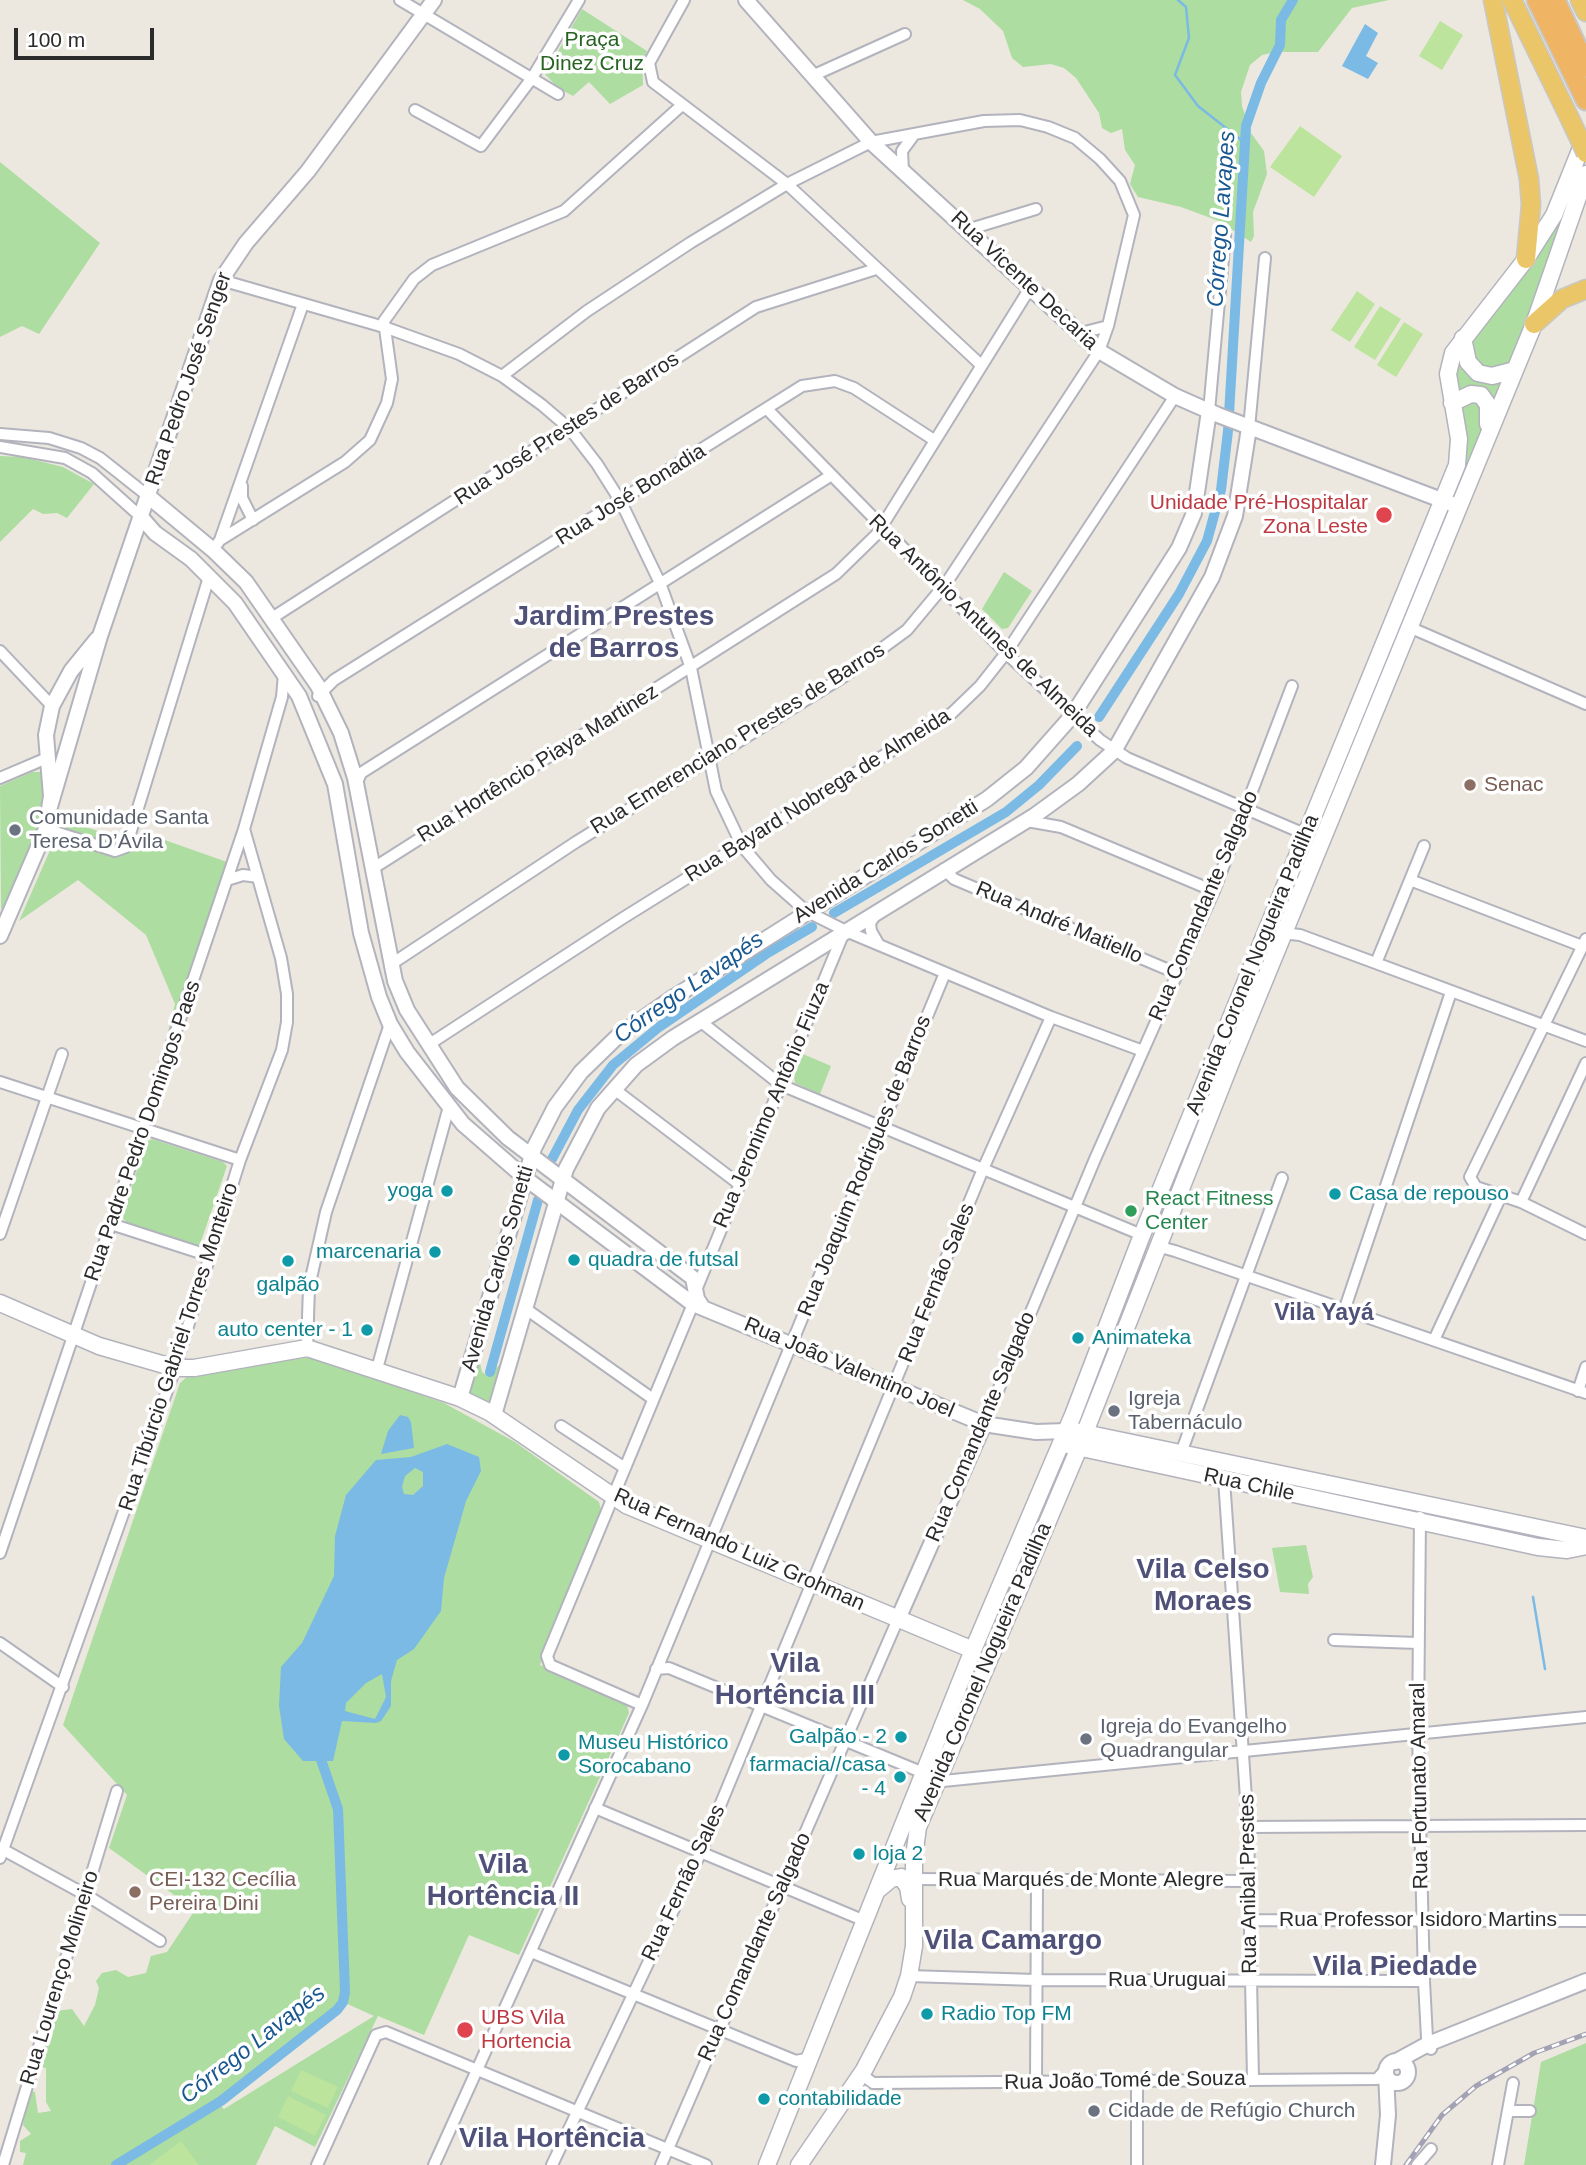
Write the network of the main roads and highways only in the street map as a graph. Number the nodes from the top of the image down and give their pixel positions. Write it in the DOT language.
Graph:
graph roads {
  1 [pos="1493,0"];
  2 [pos="1512,0"];
  3 [pos="1537,0"];
  4 [pos="1555,0"];
  5 [pos="1580,0"];
  6 [pos="1586,12"];
  7 [pos="1584,79"];
  8 [pos="1586,135"];
  9 [pos="1586,153"];
  10 [pos="1586,174"];
  11 [pos="1526,259"];
  12 [pos="1586,289"];
  13 [pos="1534,324"];
  14 [pos="1463,338"];
  15 [pos="1515,370"];
  16 [pos="1452,404"];
  17 [pos="1487,434"];
  18 [pos="1451,503"];
  19 [pos="1283,928"];
  20 [pos="0,1303"];
  21 [pos="1093,1406"];
  22 [pos="1064,1437"];
  23 [pos="1081,1441"];
  24 [pos="1121,1441"];
  25 [pos="1586,1538"];
  26 [pos="1567,1542"];
  27 [pos="1586,1546"];
  28 [pos="973,1650"];
  29 [pos="931,1777"];
  30 [pos="908,1878"];
  31 [pos="879,1889"];
  32 [pos="767,2165"];
  33 [pos="799,2165"];
  1 -- 11 [label="highway"];
  2 -- 9 [label="highway, bridge"];
  3 -- 7 [label="highway"];
  4 -- 7 [label="highway"];
  5 -- 6 [label="highway"];
  8 -- 11 [label="main road, Avenida Coronel Nogueira Padilha"];
  10 -- 13 [label="main road, Avenida Coronel Nogueira Padilha"];
  11 -- 14 [label="main road, Avenida Coronel Nogueira Padilha"];
  12 -- 13 [label="highway"];
  13 -- 15 [label="main road, Avenida Coronel Nogueira Padilha"];
  14 -- 15 [label="main road"];
  14 -- 16 [label="main road, Avenida Coronel Nogueira Padilha"];
  15 -- 17 [label="main road, Avenida Coronel Nogueira Padilha"];
  16 -- 17 [label="main road"];
  16 -- 18 [label="main road, Avenida Coronel Nogueira Padilha"];
  17 -- 18 [label="main road, Avenida Coronel Nogueira Padilha"];
  18 -- 19 [label="main road, Avenida Coronel Nogueira Padilha"];
  18 -- 19 [label="main road, Avenida Coronel Nogueira Padilha"];
  19 -- 21 [label="main road, Avenida Coronel Nogueira Padilha"];
  19 -- 22 [label="main road, Avenida Coronel Nogueira Padilha"];
  20 -- 28 [label="main road, Rua Fernando Luiz Grohman"];
  21 -- 23 [label="main road, Avenida Coronel Nogueira Padilha"];
  21 -- 24 [label="main road"];
  22 -- 23 [label="main road"];
  22 -- 28 [label="main road, Avenida Coronel Nogueira Padilha"];
  23 -- 24 [label="main road, Rua Chile"];
  23 -- 26 [label="main road, Rua Chile"];
  23 -- 29 [label="main road, Avenida Coronel Nogueira Padilha"];
  24 -- 26 [label="main road, Rua Chile"];
  25 -- 26 [label="main road, Rua Chile"];
  26 -- 27 [label="main road, Rua Chile"];
  28 -- 29 [label="main road, Avenida Coronel Nogueira Padilha"];
  29 -- 30 [label="main road, Avenida Coronel Nogueira Padilha"];
  29 -- 31 [label="main road, Avenida Coronel Nogueira Padilha"];
  30 -- 31 [label="main road"];
  30 -- 33 [label="main road"];
  31 -- 32 [label="main road, Avenida Coronel Nogueira Padilha"];
}
